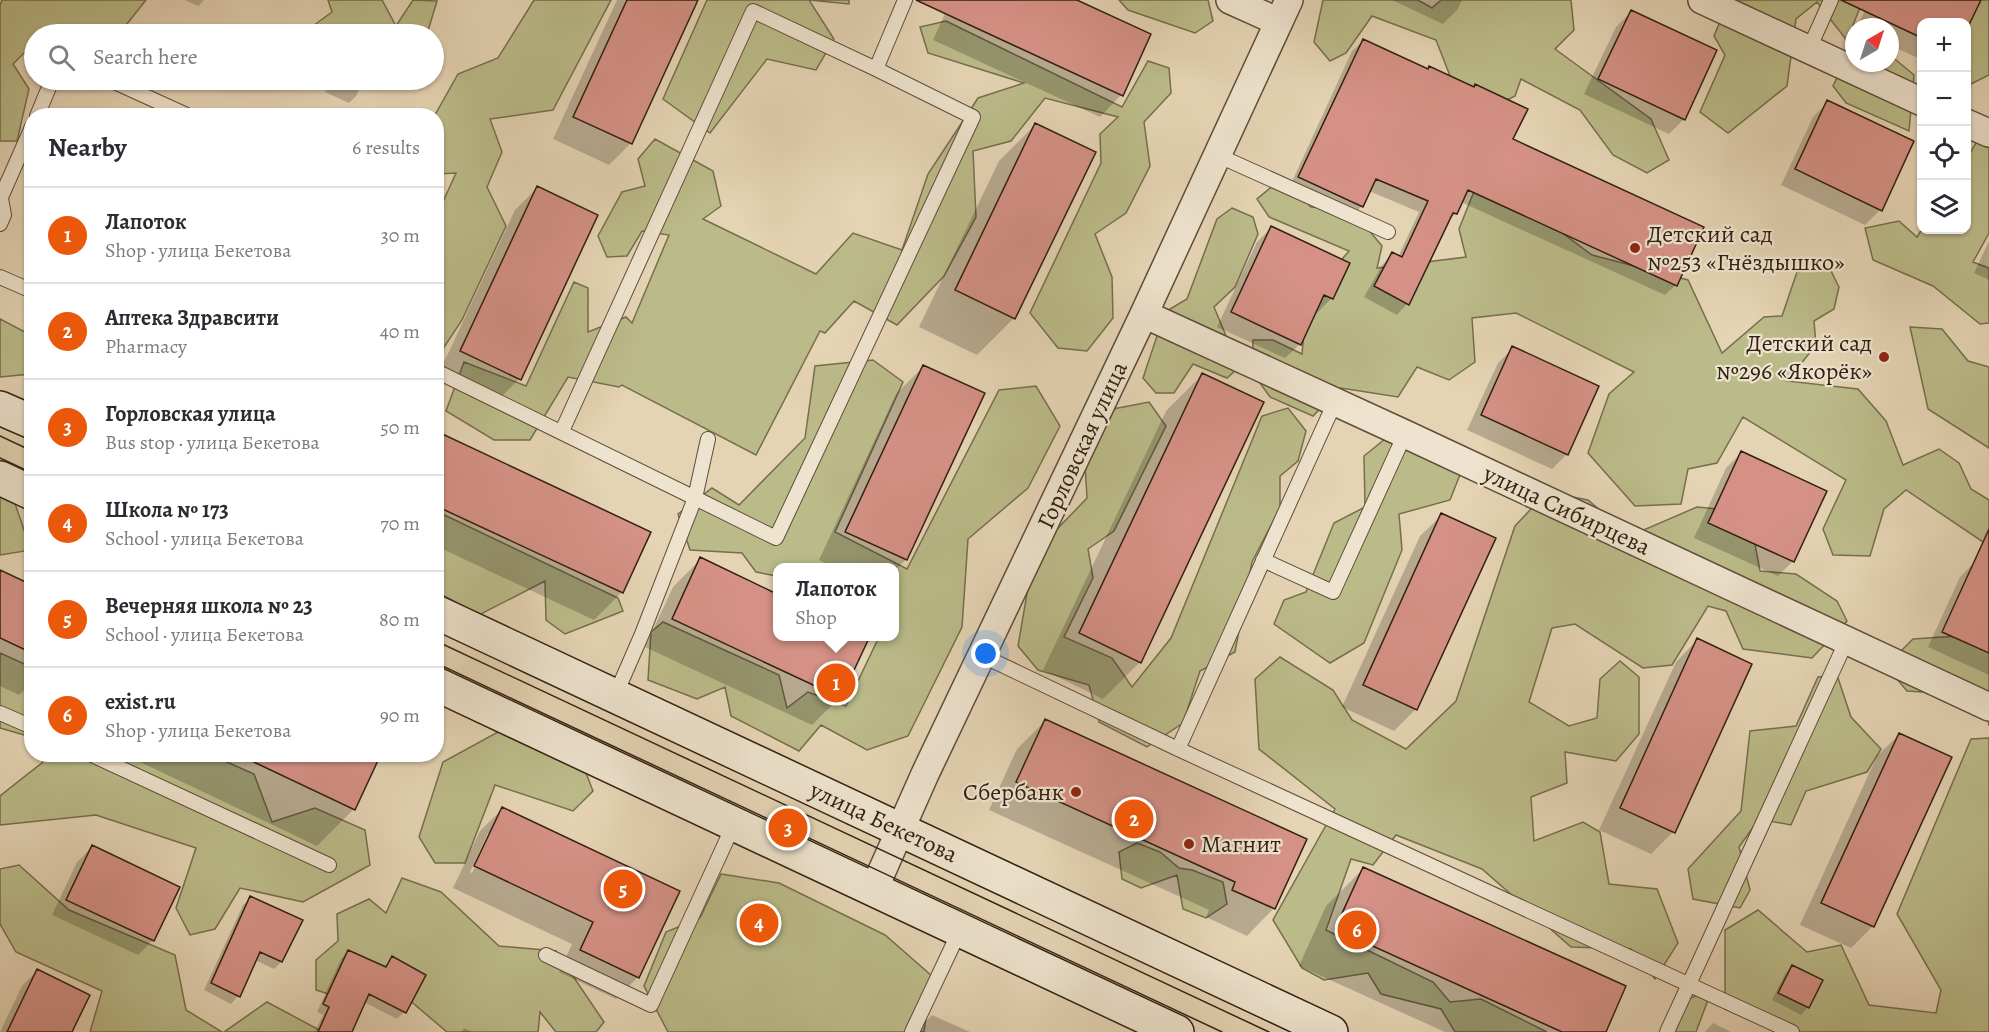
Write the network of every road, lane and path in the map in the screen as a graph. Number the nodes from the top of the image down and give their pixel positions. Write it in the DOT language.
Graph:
graph roads {
  1 [pos="905,0"];
  2 [pos="1230,0"];
  3 [pos="1702,0"];
  4 [pos="1831,0"];
  5 [pos="1284,11"];
  6 [pos="1809,49"];
  7 [pos="876,69"];
  8 [pos="48,90"];
  9 [pos="132,90"];
  10 [pos="1917,100"];
  11 [pos="40,108"];
  12 [pos="171,108"];
  13 [pos="1971,125"];
  14 [pos="1989,134"];
  15 [pos="24,144"];
  16 [pos="1217,155"];
  17 [pos="1,194"];
  18 [pos="0,224"];
  19 [pos="1388,232"];
  20 [pos="0,277"];
  21 [pos="24,288"];
  22 [pos="1144,314"];
  23 [pos="444,375"];
  24 [pos="1335,402"];
  25 [pos="0,408"];
  26 [pos="24,418"];
  27 [pos="562,432"];
  28 [pos="1405,434"];
  29 [pos="708,439"];
  30 [pos="0,478"];
  31 [pos="24,489"];
  32 [pos="695,498"];
  33 [pos="1263,560"];
  34 [pos="444,616"];
  35 [pos="1846,642"];
  36 [pos="983,656"];
  37 [pos="444,688"];
  38 [pos="615,696"];
  39 [pos="1989,707"];
  40 [pos="0,713"];
  41 [pos="24,724"];
  42 [pos="1178,749"];
  43 [pos="107,762"];
  44 [pos="734,824"];
  45 [pos="901,830"];
  46 [pos="329,865"];
  47 [pos="874,889"];
  48 [pos="960,930"];
  49 [pos="546,955"];
  50 [pos="1689,985"];
  51 [pos="912,1032"];
  52 [pos="1178,1032"];
  53 [pos="1331,1032"];
  54 [pos="1667,1032"];
  55 [pos="1792,1032"];
  1 -- 7 [label="lane"];
  2 -- 5 [label="street"];
  3 -- 6 [label="street"];
  4 -- 6 [label="lane"];
  5 -- 16 [label="street, Горловская улица"];
  6 -- 10 [label="street"];
  7 -- 27 [label="lane"];
  7 -- 32 [label="lane"];
  8 -- 11 [label="lane"];
  9 -- 12 [label="lane"];
  13 -- 14 [label="street"];
  15 -- 17 [label="lane"];
  16 -- 19 [label="lane"];
  16 -- 22 [label="street, Горловская улица"];
  17 -- 18 [label="lane"];
  20 -- 21 [label="lane"];
  22 -- 24 [label="street, улица Сибирцева"];
  22 -- 36 [label="street, Горловская улица"];
  23 -- 27 [label="lane"];
  24 -- 28 [label="street, улица Сибирцева"];
  24 -- 33 [label="lane"];
  25 -- 26 [label="main road"];
  27 -- 32 [label="lane"];
  28 -- 33 [label="lane"];
  28 -- 35 [label="street, улица Сибирцева"];
  29 -- 32 [label="lane"];
  30 -- 31 [label="main road"];
  32 -- 38 [label="lane"];
  33 -- 42 [label="lane"];
  34 -- 38 [label="main road, улица Бекетова"];
  35 -- 39 [label="street, улица Сибирцева"];
  35 -- 50 [label="lane"];
  36 -- 42 [label="lane"];
  36 -- 45 [label="street, Горловская улица"];
  37 -- 44 [label="main road"];
  38 -- 45 [label="main road, улица Бекетова"];
  40 -- 41 [label="lane"];
  42 -- 50 [label="lane"];
  43 -- 46 [label="lane"];
  44 -- 47 [label="main road"];
  44 -- 49 [label="lane"];
  45 -- 47 [label="street, Горловская улица"];
  45 -- 53 [label="main road, улица Бекетова"];
  47 -- 48 [label="main road"];
  48 -- 51 [label="lane"];
  48 -- 52 [label="main road"];
  50 -- 54 [label="lane"];
  50 -- 55 [label="lane"];
}
